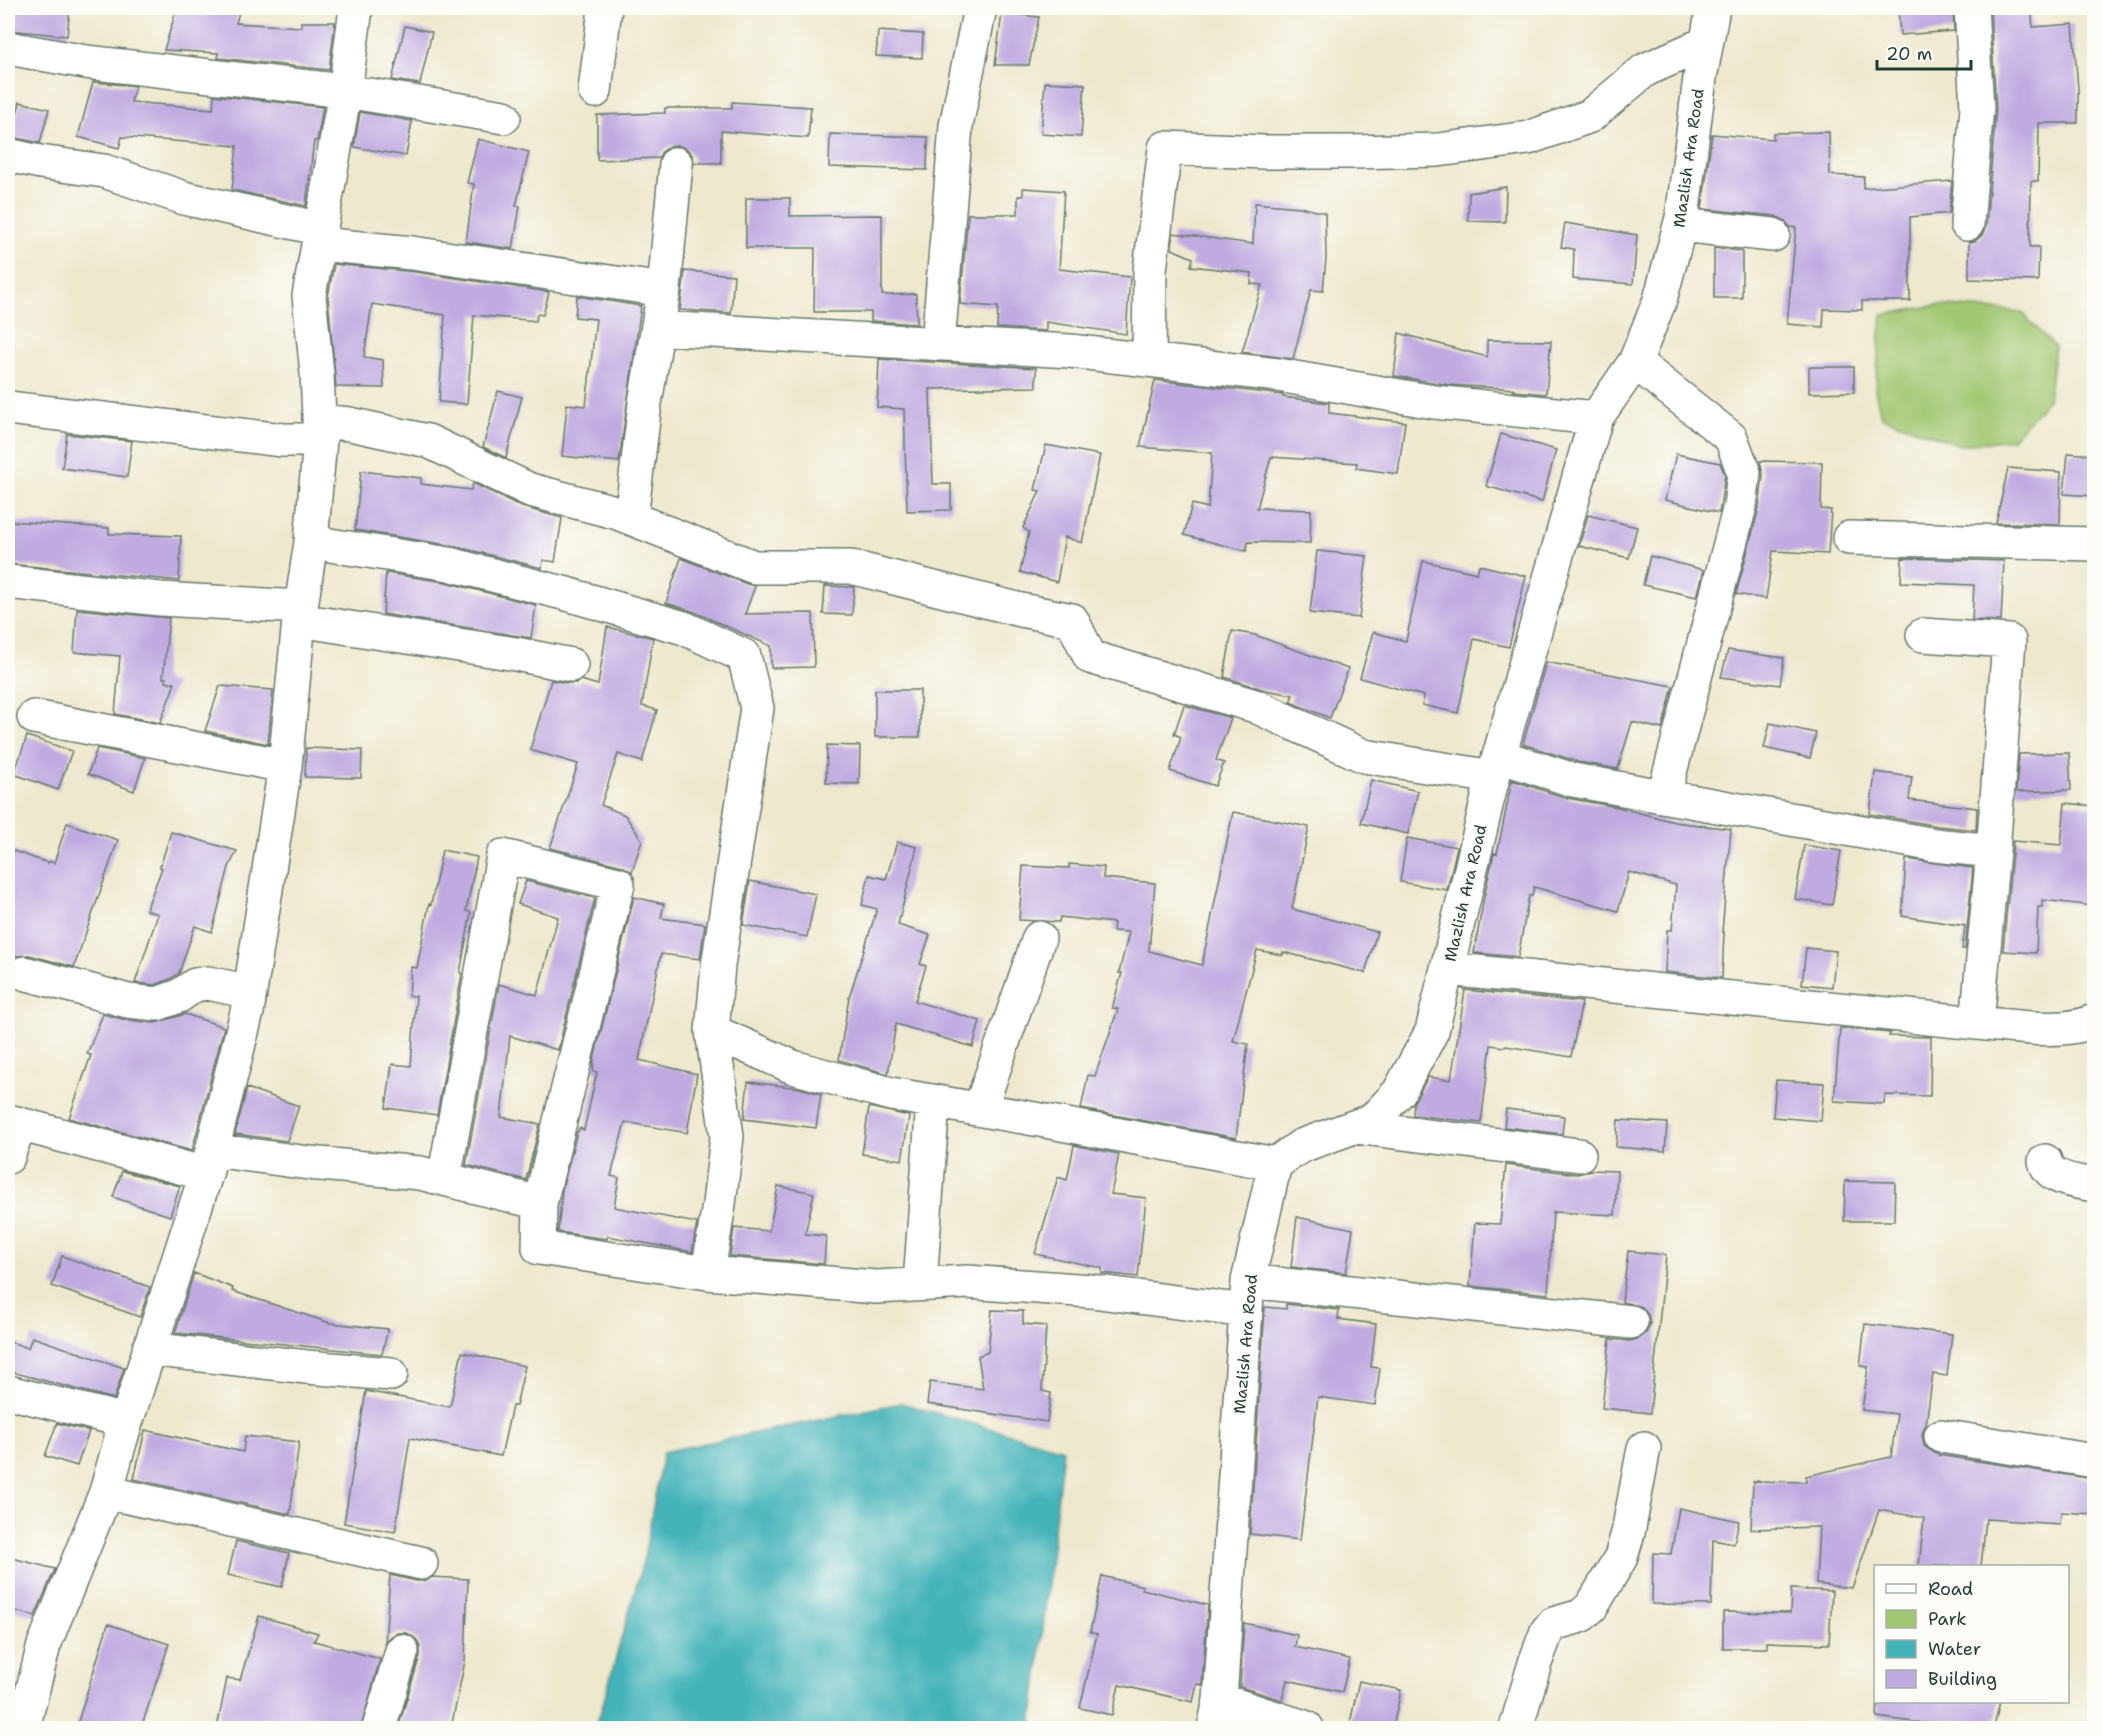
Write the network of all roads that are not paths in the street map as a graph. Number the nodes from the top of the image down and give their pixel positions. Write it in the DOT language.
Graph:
graph roads {
  1 [pos="356,8"];
  2 [pos="605,8"];
  3 [pos="980,8"];
  4 [pos="1713,8"];
  5 [pos="1971,8"];
  6 [pos="1706,43"];
  7 [pos="8,48"];
  8 [pos="345,91"];
  9 [pos="595,91"];
  10 [pos="504,117"];
  11 [pos="8,155"];
  12 [pos="676,164"];
  13 [pos="1967,224"];
  14 [pos="1680,225"];
  15 [pos="1773,235"];
  16 [pos="319,237"];
  17 [pos="664,290"];
  18 [pos="658,328"];
  19 [pos="938,344"];
  20 [pos="1149,360"];
  21 [pos="1635,362"];
  22 [pos="8,408"];
  23 [pos="1596,418"];
  24 [pos="320,431"];
  25 [pos="631,518"];
  26 [pos="1849,538"];
  27 [pos="311,542"];
  28 [pos="2094,544"];
  29 [pos="8,582"];
  30 [pos="300,613"];
  31 [pos="1923,635"];
  32 [pos="571,665"];
  33 [pos="34,717"];
  34 [pos="285,766"];
  35 [pos="1496,767"];
  36 [pos="1664,795"];
  37 [pos="1993,850"];
  38 [pos="1039,938"];
  39 [pos="1447,969"];
  40 [pos="24,973"];
  41 [pos="250,992"];
  42 [pos="2094,1021"];
  43 [pos="1977,1023"];
  44 [pos="712,1031"];
  45 [pos="933,1101"];
  46 [pos="980,1109"];
  47 [pos="13,1122"];
  48 [pos="1355,1127"];
  49 [pos="1579,1155"];
  50 [pos="8,1157"];
  51 [pos="2045,1161"];
  52 [pos="209,1162"];
  53 [pos="1275,1164"];
  54 [pos="444,1179"];
  55 [pos="2094,1185"];
  56 [pos="540,1203"];
  57 [pos="708,1273"];
  58 [pos="920,1284"];
  59 [pos="1247,1296"];
  60 [pos="1631,1322"];
  61 [pos="149,1349"];
  62 [pos="391,1374"];
  63 [pos="8,1392"];
  64 [pos="126,1421"];
  65 [pos="1941,1436"];
  66 [pos="1644,1448"];
  67 [pos="2094,1461"];
  68 [pos="106,1492"];
  69 [pos="421,1563"];
  70 [pos="402,1651"];
  71 [pos="1217,1714"];
  72 [pos="23,1728"];
  73 [pos="379,1728"];
  74 [pos="1307,1728"];
  75 [pos="1516,1728"];
  1 -- 8 [label="street"];
  2 -- 9 [label="street"];
  3 -- 19 [label="street"];
  4 -- 6 [label="street, Mazlish Ara Road"];
  5 -- 13 [label="street"];
  6 -- 14 [label="street, Mazlish Ara Road"];
  6 -- 20 [label="street"];
  7 -- 8 [label="street"];
  8 -- 10 [label="street"];
  8 -- 16 [label="street"];
  11 -- 16 [label="street"];
  12 -- 17 [label="street"];
  14 -- 15 [label="street"];
  14 -- 21 [label="street, Mazlish Ara Road"];
  16 -- 17 [label="street"];
  16 -- 24 [label="street"];
  17 -- 18 [label="street"];
  18 -- 19 [label="street"];
  18 -- 25 [label="street"];
  19 -- 20 [label="street"];
  20 -- 23 [label="street"];
  21 -- 23 [label="street, Mazlish Ara Road"];
  21 -- 36 [label="street"];
  22 -- 24 [label="street"];
  23 -- 35 [label="street, Mazlish Ara Road"];
  24 -- 25 [label="street"];
  24 -- 27 [label="street"];
  25 -- 35 [label="street"];
  26 -- 28 [label="street"];
  27 -- 30 [label="street"];
  27 -- 44 [label="street"];
  29 -- 30 [label="street"];
  30 -- 32 [label="street"];
  30 -- 34 [label="street"];
  31 -- 37 [label="street"];
  33 -- 34 [label="street"];
  34 -- 41 [label="street"];
  35 -- 36 [label="street"];
  35 -- 39 [label="street, Mazlish Ara Road"];
  36 -- 37 [label="street"];
  37 -- 43 [label="street"];
  38 -- 46 [label="street"];
  39 -- 43 [label="street"];
  39 -- 48 [label="street, Mazlish Ara Road"];
  40 -- 41 [label="street"];
  41 -- 52 [label="street"];
  42 -- 43 [label="street"];
  44 -- 45 [label="street"];
  44 -- 57 [label="street"];
  45 -- 46 [label="street"];
  45 -- 58 [label="street"];
  46 -- 53 [label="street"];
  47 -- 50 [label="street"];
  47 -- 52 [label="street"];
  48 -- 49 [label="street"];
  48 -- 53 [label="street, Mazlish Ara Road"];
  51 -- 55 [label="street"];
  52 -- 54 [label="street"];
  52 -- 61 [label="street"];
  53 -- 59 [label="street, Mazlish Ara Road"];
  54 -- 56 [label="street"];
  54 -- 56 [label="street"];
  56 -- 57 [label="street"];
  57 -- 58 [label="street"];
  58 -- 59 [label="street"];
  59 -- 60 [label="street"];
  59 -- 71 [label="street, Mazlish Ara Road"];
  61 -- 62 [label="street"];
  61 -- 64 [label="street"];
  63 -- 64 [label="street"];
  64 -- 68 [label="street"];
  65 -- 67 [label="street"];
  66 -- 75 [label="street"];
  68 -- 69 [label="street"];
  68 -- 72 [label="street"];
  70 -- 73 [label="street"];
  71 -- 74 [label="street"];
}
